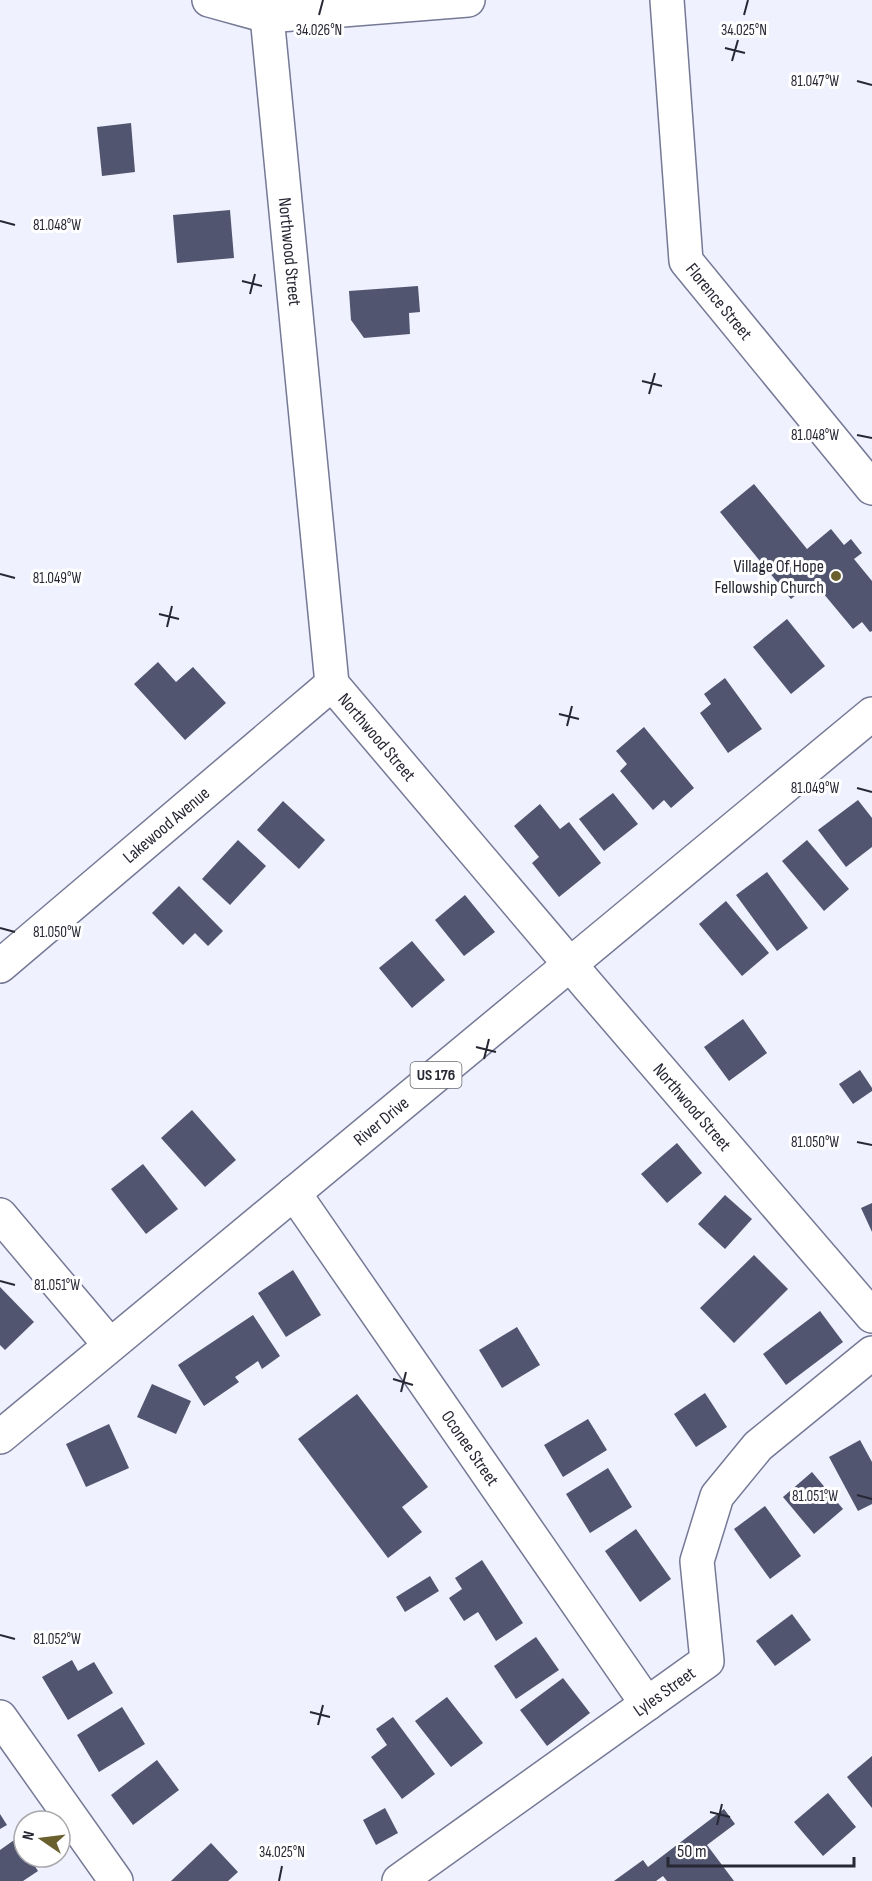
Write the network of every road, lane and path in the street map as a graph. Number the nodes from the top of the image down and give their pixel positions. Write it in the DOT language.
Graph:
graph roads {
  1 [pos="209,0"];
  2 [pos="468,0"];
  3 [pos="667,0"];
  4 [pos="260,8"];
  5 [pos="872,488"];
  6 [pos="333,684"];
  7 [pos="872,714"];
  8 [pos="570,964"];
  9 [pos="0,966"];
  10 [pos="294,1193"];
  11 [pos="0,1215"];
  12 [pos="872,1316"];
  13 [pos="110,1345"];
  14 [pos="872,1353"];
  15 [pos="0,1437"];
  16 [pos="647,1704"];
  17 [pos="0,1717"];
  18 [pos="116,1881"];
  19 [pos="399,1881"];
  1 -- 4 [label="street"];
  2 -- 4 [label="street"];
  3 -- 5 [label="street, Florence Street"];
  4 -- 6 [label="street, Northwood Street"];
  6 -- 8 [label="street, Northwood Street"];
  6 -- 9 [label="street, Lakewood Avenue"];
  7 -- 8 [label="street, River Drive / US 176"];
  8 -- 10 [label="street, River Drive / US 176"];
  8 -- 12 [label="street, Northwood Street"];
  10 -- 13 [label="street, River Drive / US 176"];
  10 -- 16 [label="street, Oconee Street"];
  11 -- 13 [label="street"];
  13 -- 15 [label="street, River Drive / US 176"];
  14 -- 16 [label="street, Lyles Street"];
  16 -- 19 [label="street, Lyles Street"];
  17 -- 18 [label="street"];
}
